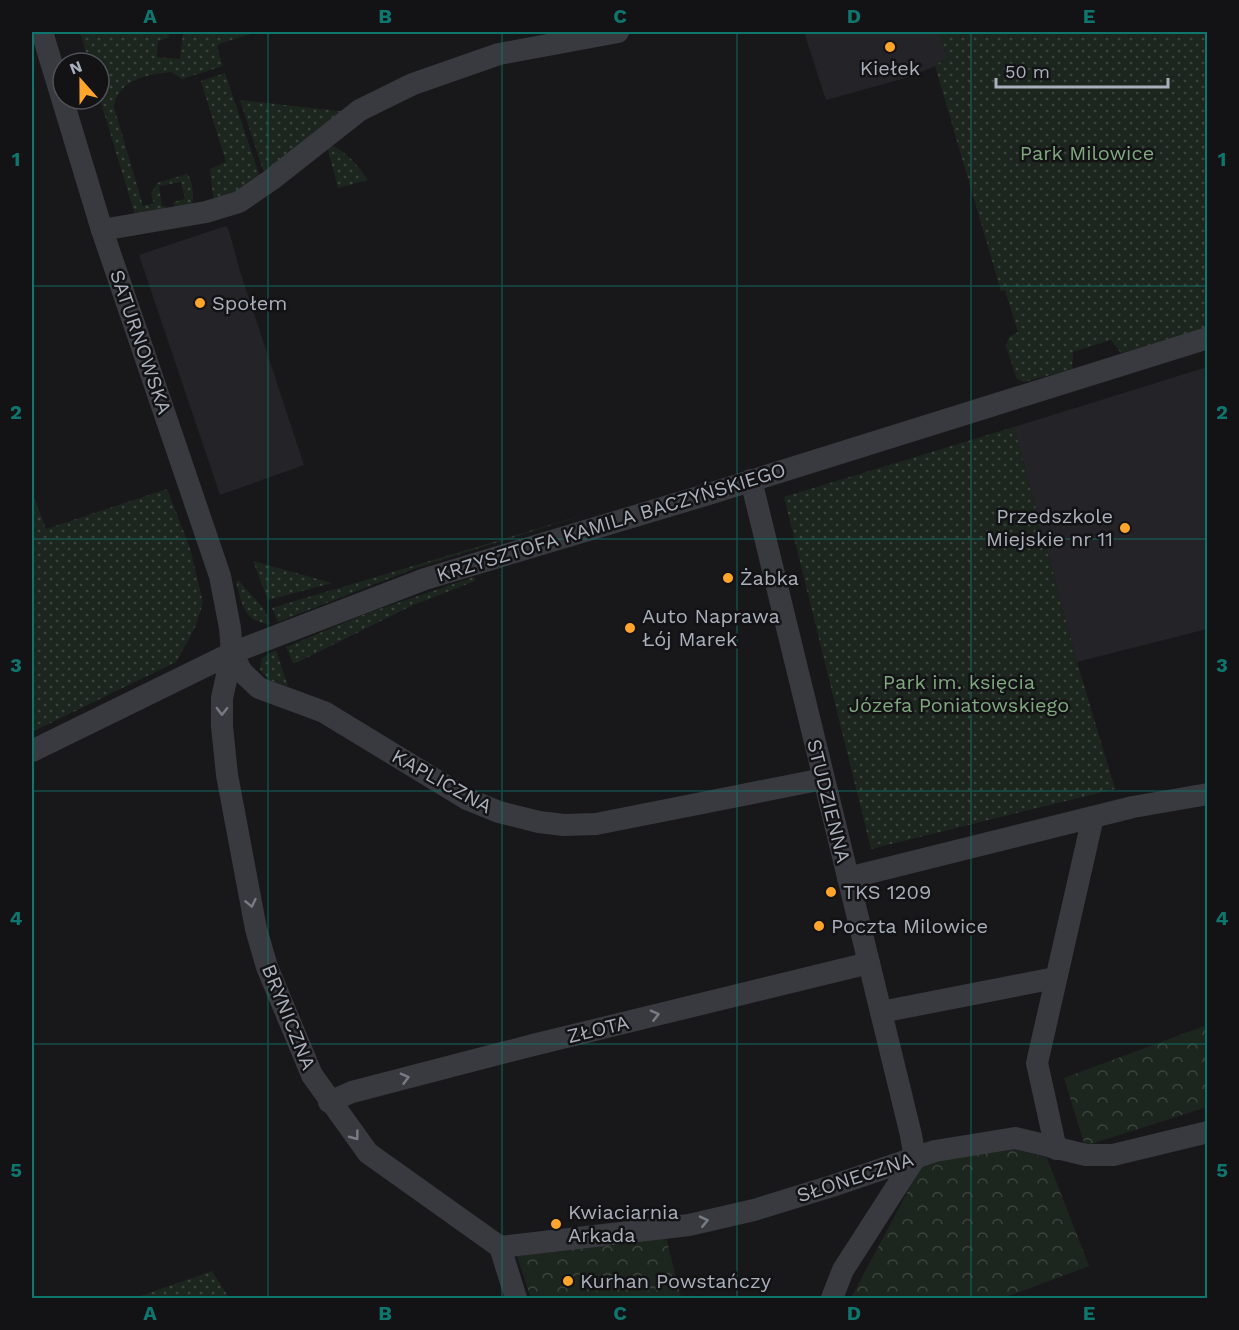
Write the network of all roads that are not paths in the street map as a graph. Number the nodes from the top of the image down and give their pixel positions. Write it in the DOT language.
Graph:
graph roads {
  1 [pos="42,32"];
  2 [pos="618,32"];
  3 [pos="102,230"];
  4 [pos="1208,338"];
  5 [pos="751,480"];
  6 [pos="232,654"];
  7 [pos="32,751"];
  8 [pos="823,779"];
  9 [pos="1208,794"];
  10 [pos="1092,817"];
  11 [pos="848,878"];
  12 [pos="869,963"];
  13 [pos="1055,978"];
  14 [pos="881,1012"];
  15 [pos="329,1101"];
  16 [pos="1208,1132"];
  17 [pos="1056,1149"];
  18 [pos="915,1158"];
  19 [pos="500,1247"];
  20 [pos="516,1299"];
  21 [pos="832,1299"];
  1 -- 3 [label="street, SATURNOWSKA"];
  2 -- 3 [label="street"];
  3 -- 6 [label="street, SATURNOWSKA"];
  4 -- 5 [label="street, KRZYSZTOFA KAMILA BACZYŃSKIEGO"];
  5 -- 6 [label="street, KRZYSZTOFA KAMILA BACZYŃSKIEGO"];
  5 -- 8 [label="street, STUDZIENNA"];
  6 -- 7 [label="street, KRZYSZTOFA KAMILA BACZYŃSKIEGO"];
  6 -- 8 [label="street, KAPLICZNA"];
  6 -- 15 [label="street, BRYNICZNA, one-way"];
  8 -- 11 [label="street, STUDZIENNA"];
  9 -- 10 [label="street"];
  10 -- 11 [label="street"];
  10 -- 13 [label="street"];
  11 -- 12 [label="street, STUDZIENNA"];
  12 -- 14 [label="street, STUDZIENNA"];
  15 -- 12 [label="street, ZŁOTA, one-way"];
  13 -- 14 [label="street"];
  13 -- 17 [label="street"];
  14 -- 18 [label="street, STUDZIENNA"];
  15 -- 19 [label="street, BRYNICZNA, one-way"];
  16 -- 17 [label="street, SŁONECZNA"];
  17 -- 18 [label="street, SŁONECZNA"];
  19 -- 18 [label="street, SŁONECZNA, one-way"];
  18 -- 21 [label="street"];
  19 -- 20 [label="street"];
}
